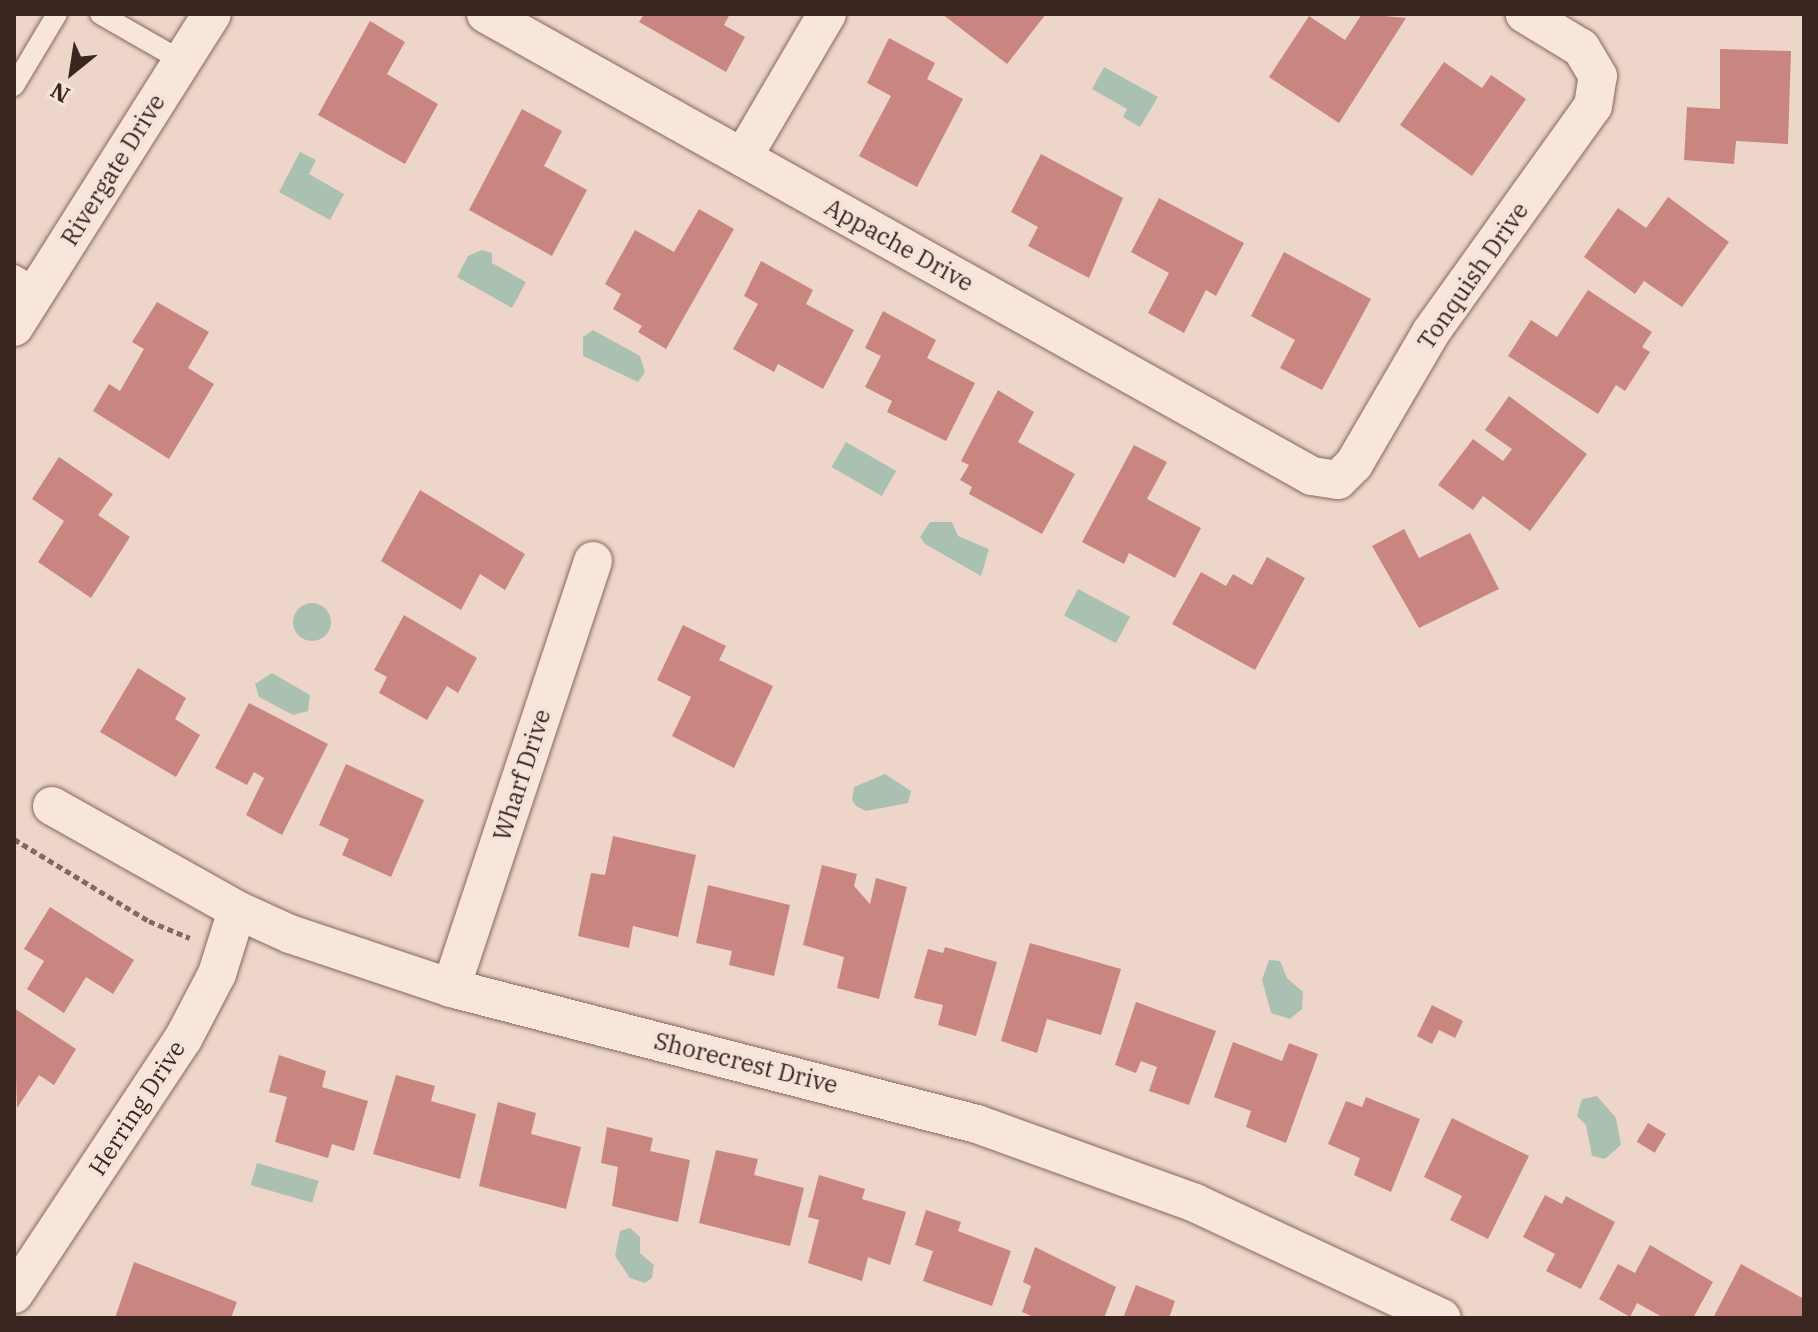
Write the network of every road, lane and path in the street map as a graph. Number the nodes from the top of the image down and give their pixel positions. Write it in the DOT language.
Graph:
graph roads {
  1 [pos="57,14"];
  2 [pos="100,14"];
  3 [pos="212,14"];
  4 [pos="486,14"];
  5 [pos="827,14"];
  6 [pos="1525,14"];
  7 [pos="182,61"];
  8 [pos="14,86"];
  9 [pos="743,157"];
  10 [pos="26,282"];
  11 [pos="14,327"];
  12 [pos="1312,476"];
  13 [pos="593,561"];
  14 [pos="52,806"];
  15 [pos="14,839"];
  16 [pos="237,910"];
  17 [pos="225,950"];
  18 [pos="451,988"];
  19 [pos="14,1294"];
  20 [pos="1442,1318"];
  1 -- 8 [label="lane"];
  2 -- 7 [label="lane"];
  3 -- 7 [label="street, Rivergate Drive"];
  4 -- 9 [label="street, Appache Drive"];
  5 -- 9 [label="street"];
  6 -- 12 [label="street, Tonquish Drive"];
  7 -- 10 [label="street, Rivergate Drive"];
  9 -- 12 [label="street, Appache Drive"];
  10 -- 11 [label="street, Rivergate Drive"];
  13 -- 18 [label="street, Wharf Drive"];
  14 -- 16 [label="street, Shorecrest Drive"];
  15 -- 17 [label="path"];
  16 -- 17 [label="street, Herring Drive"];
  16 -- 18 [label="street, Shorecrest Drive"];
  17 -- 19 [label="street, Herring Drive"];
  18 -- 20 [label="street, Shorecrest Drive"];
}
